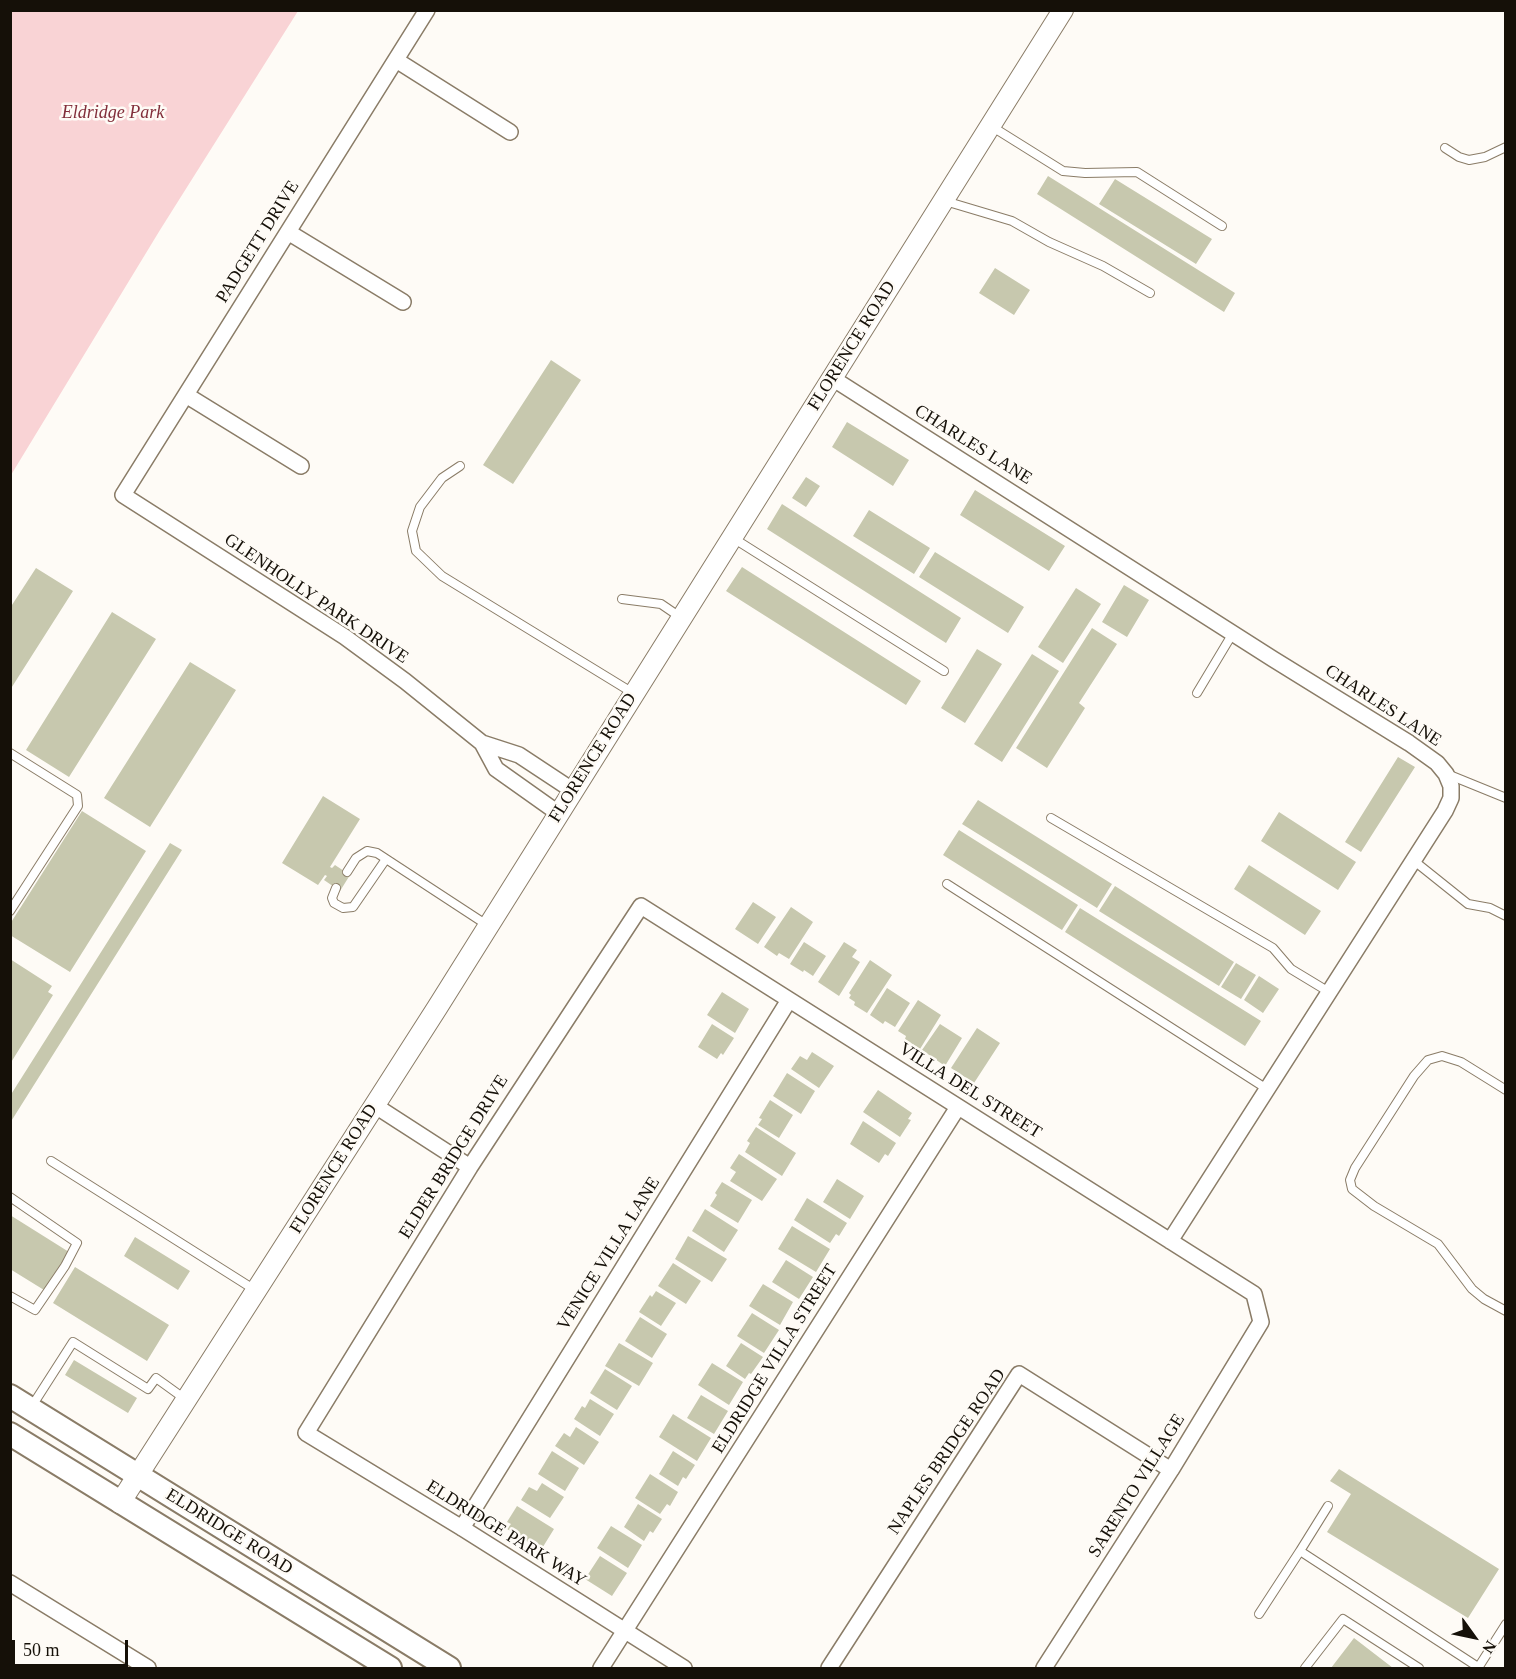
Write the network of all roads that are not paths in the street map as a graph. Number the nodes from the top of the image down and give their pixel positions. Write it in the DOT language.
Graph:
graph roads {
  1 [pos="427,10"];
  2 [pos="1063,10"];
  3 [pos="396,60"];
  4 [pos="991,125"];
  5 [pos="510,132"];
  6 [pos="1506,147"];
  7 [pos="1445,148"];
  8 [pos="943,201"];
  9 [pos="1222,226"];
  10 [pos="288,232"];
  11 [pos="1150,293"];
  12 [pos="403,302"];
  13 [pos="832,378"];
  14 [pos="186,395"];
  15 [pos="301,466"];
  16 [pos="460,466"];
  17 [pos="123,495"];
  18 [pos="732,537"];
  19 [pos="622,599"];
  20 [pos="681,617"];
  21 [pos="1233,633"];
  22 [pos="944,671"];
  23 [pos="633,693"];
  24 [pos="1197,693"];
  25 [pos="482,743"];
  26 [pos="10,753"];
  27 [pos="1446,774"];
  28 [pos="572,790"];
  29 [pos="1506,798"];
  30 [pos="558,813"];
  31 [pos="1051,818"];
  32 [pos="386,859"];
  33 [pos="1413,860"];
  34 [pos="347,872"];
  35 [pos="947,884"];
  36 [pos="336,888"];
  37 [pos="640,906"];
  38 [pos="10,911"];
  39 [pos="1506,916"];
  40 [pos="488,926"];
  41 [pos="1329,992"];
  42 [pos="789,1000"];
  43 [pos="1267,1089"];
  44 [pos="1506,1090"];
  45 [pos="374,1105"];
  46 [pos="958,1107"];
  47 [pos="51,1161"];
  48 [pos="470,1167"];
  49 [pos="10,1197"];
  50 [pos="1170,1242"];
  51 [pos="256,1291"];
  52 [pos="10,1296"];
  53 [pos="1505,1311"];
  54 [pos="1261,1322"];
  55 [pos="10,1396"];
  56 [pos="186,1400"];
  57 [pos="30,1408"];
  58 [pos="306,1433"];
  59 [pos="10,1434"];
  60 [pos="1171,1470"];
  61 [pos="137,1475"];
  62 [pos="120,1503"];
  63 [pos="1328,1506"];
  64 [pos="462,1528"];
  65 [pos="1300,1551"];
  66 [pos="10,1583"];
  67 [pos="1259,1614"];
  68 [pos="1506,1624"];
  69 [pos="626,1633"];
  70 [pos="148,1668"];
  71 [pos="390,1668"];
  72 [pos="449,1668"];
  73 [pos="601,1668"];
  74 [pos="684,1668"];
  75 [pos="829,1668"];
  76 [pos="1044,1668"];
  77 [pos="1305,1668"];
  78 [pos="1419,1668"];
  79 [pos="1478,1668"];
  1 -- 3 [label="street, PADGETT DRIVE"];
  2 -- 4 [label="street, FLORENCE ROAD"];
  3 -- 5 [label="street"];
  3 -- 10 [label="street, PADGETT DRIVE"];
  4 -- 8 [label="street, FLORENCE ROAD"];
  4 -- 9 [label="lane"];
  6 -- 7 [label="lane"];
  8 -- 11 [label="lane"];
  8 -- 13 [label="street, FLORENCE ROAD"];
  10 -- 12 [label="street"];
  10 -- 14 [label="street, PADGETT DRIVE"];
  13 -- 18 [label="street, FLORENCE ROAD"];
  13 -- 21 [label="street, CHARLES LANE"];
  14 -- 15 [label="street"];
  14 -- 17 [label="street, PADGETT DRIVE"];
  16 -- 23 [label="lane"];
  17 -- 25 [label="street, GLENHOLLY PARK DRIVE"];
  18 -- 20 [label="street, FLORENCE ROAD"];
  18 -- 22 [label="lane"];
  19 -- 20 [label="lane"];
  20 -- 23 [label="street, FLORENCE ROAD"];
  21 -- 24 [label="lane"];
  21 -- 27 [label="street, CHARLES LANE"];
  23 -- 28 [label="street, FLORENCE ROAD"];
  25 -- 28 [label="street, GLENHOLLY PARK DRIVE"];
  25 -- 30 [label="street, GLENHOLLY PARK DRIVE"];
  26 -- 38 [label="lane"];
  27 -- 29 [label="lane"];
  27 -- 33 [label="street, CHARLES LANE"];
  28 -- 30 [label="street, FLORENCE ROAD"];
  30 -- 40 [label="street, FLORENCE ROAD"];
  31 -- 41 [label="lane"];
  32 -- 34 [label="lane"];
  32 -- 36 [label="lane"];
  32 -- 40 [label="lane"];
  33 -- 39 [label="lane"];
  33 -- 41 [label="street, CHARLES LANE"];
  35 -- 43 [label="lane"];
  37 -- 42 [label="street, VILLA DEL STREET"];
  37 -- 48 [label="street, ELDER BRIDGE DRIVE"];
  40 -- 45 [label="street, FLORENCE ROAD"];
  41 -- 43 [label="street, CHARLES LANE"];
  42 -- 46 [label="street, VILLA DEL STREET"];
  42 -- 64 [label="street, VENICE VILLA LANE"];
  43 -- 50 [label="street, CHARLES LANE"];
  44 -- 53 [label="lane"];
  45 -- 48 [label="street"];
  45 -- 51 [label="street, FLORENCE ROAD"];
  46 -- 50 [label="street, VILLA DEL STREET"];
  46 -- 69 [label="street, ELDRIDGE VILLA STREET"];
  47 -- 51 [label="lane"];
  48 -- 58 [label="street, ELDER BRIDGE DRIVE"];
  49 -- 52 [label="lane"];
  50 -- 54 [label="street, VILLA DEL STREET"];
  51 -- 56 [label="street, FLORENCE ROAD"];
  54 -- 60 [label="street, SARENTO VILLAGE"];
  55 -- 57 [label="main road, ELDRIDGE ROAD"];
  56 -- 57 [label="lane"];
  56 -- 61 [label="street, FLORENCE ROAD"];
  57 -- 61 [label="main road, ELDRIDGE ROAD"];
  58 -- 64 [label="street, ELDRIDGE PARK WAY"];
  59 -- 62 [label="main road, ELDRIDGE ROAD"];
  60 -- 75 [label="street, NAPLES BRIDGE ROAD"];
  60 -- 76 [label="street, SARENTO VILLAGE"];
  61 -- 62 [label="street, FLORENCE ROAD"];
  61 -- 72 [label="main road, ELDRIDGE ROAD"];
  62 -- 71 [label="main road, ELDRIDGE ROAD"];
  63 -- 65 [label="lane"];
  64 -- 69 [label="street, ELDRIDGE PARK WAY"];
  65 -- 67 [label="lane"];
  65 -- 79 [label="lane"];
  66 -- 70 [label="street"];
  68 -- 79 [label="lane"];
  69 -- 73 [label="street, ELDRIDGE VILLA STREET"];
  69 -- 74 [label="street, ELDRIDGE PARK WAY"];
  77 -- 78 [label="lane"];
}
